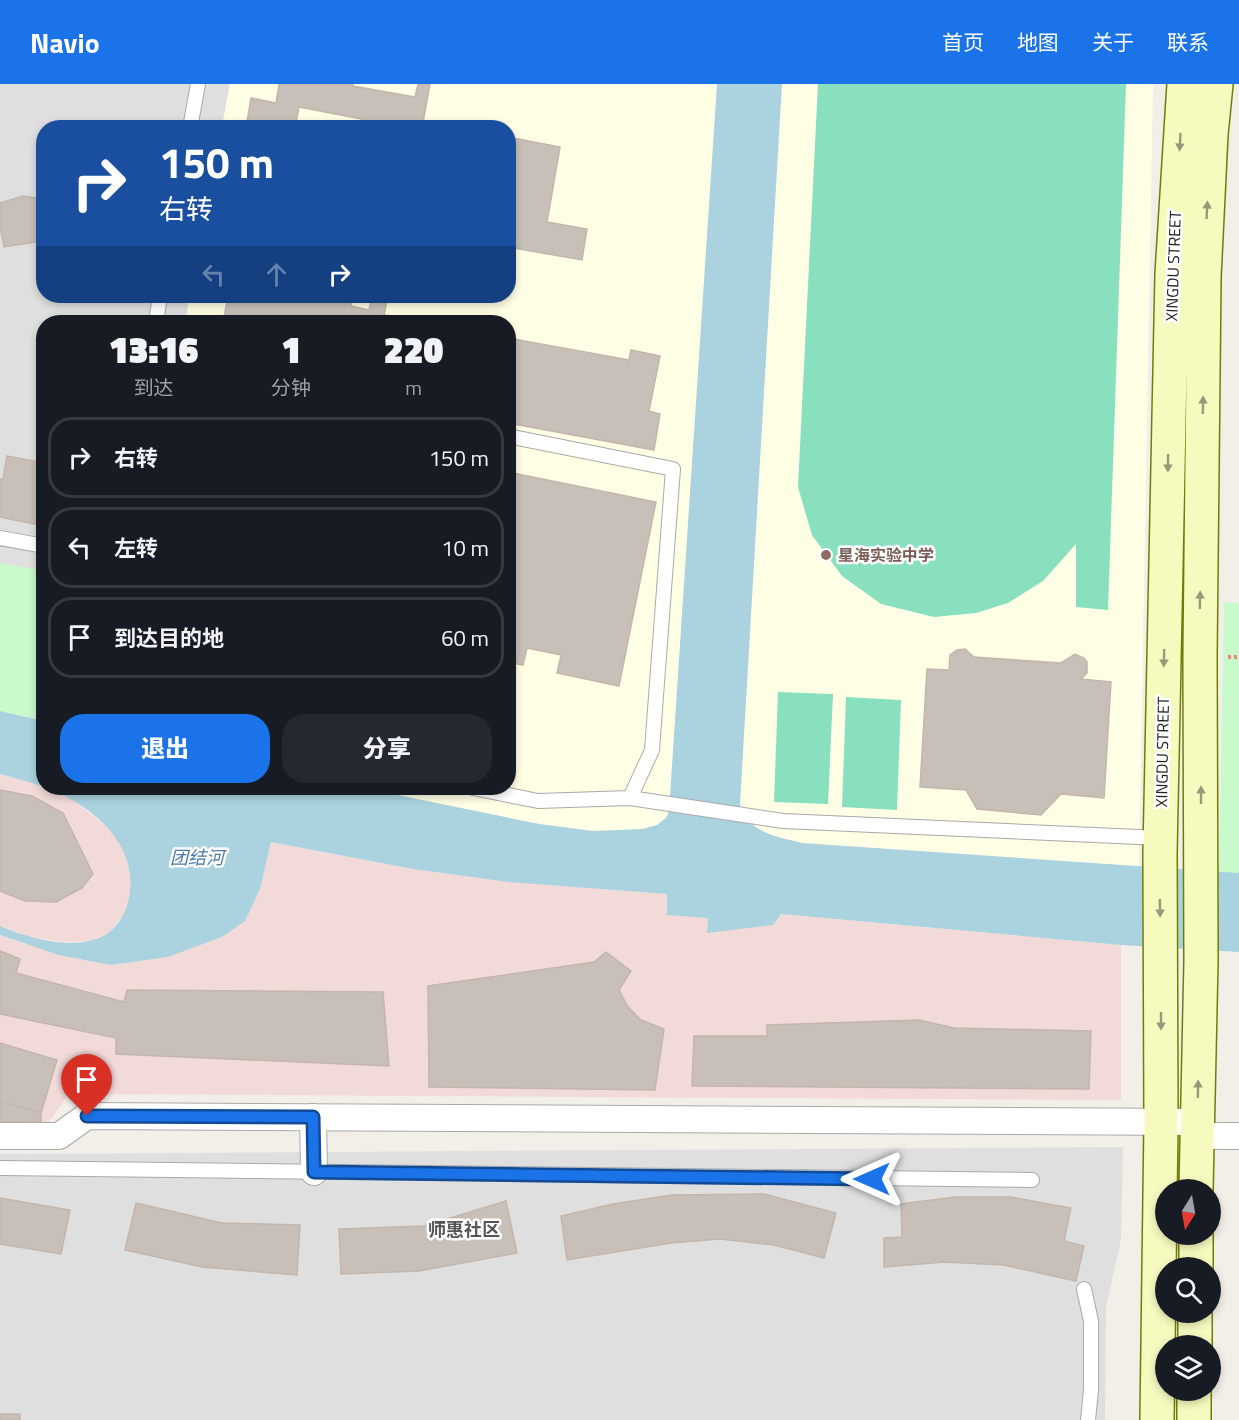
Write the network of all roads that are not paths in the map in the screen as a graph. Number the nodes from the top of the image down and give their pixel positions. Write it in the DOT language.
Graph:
graph roads {
  1 [pos="198,84"];
  2 [pos="1184,84"];
  3 [pos="1216,84"];
  4 [pos="191,120"];
  5 [pos="516,438"];
  6 [pos="0,538"];
  7 [pos="36,545"];
  8 [pos="508,795"];
  9 [pos="630,798"];
  10 [pos="1160,846"];
  11 [pos="313,1117"];
  12 [pos="1161,1122"];
  13 [pos="1197,1129"];
  14 [pos="0,1136"];
  15 [pos="1239,1136"];
  16 [pos="0,1168"];
  17 [pos="314,1172"];
  18 [pos="1196,1179"];
  19 [pos="1032,1180"];
  20 [pos="1084,1288"];
  21 [pos="1194,1401"];
  22 [pos="1088,1420"];
  23 [pos="1157,1420"];
  24 [pos="1194,1420"];
  1 -- 4 [label="lane"];
  2 -- 10 [label="main road, XINGDU STREET, one-way"];
  13 -- 3 [label="main road, XINGDU STREET, one-way"];
  5 -- 9 [label="lane"];
  6 -- 7 [label="lane"];
  8 -- 9 [label="lane"];
  9 -- 10 [label="lane"];
  10 -- 12 [label="main road, XINGDU STREET, one-way"];
  11 -- 12 [label="street"];
  11 -- 14 [label="street"];
  11 -- 17 [label="street"];
  12 -- 13 [label="street"];
  12 -- 23 [label="main road, XINGDU STREET"];
  13 -- 15 [label="street"];
  13 -- 18 [label="main road, XINGDU STREET"];
  16 -- 17 [label="lane"];
  17 -- 19 [label="lane"];
  20 -- 22 [label="lane"];
  21 -- 24 [label="main road"];
}
